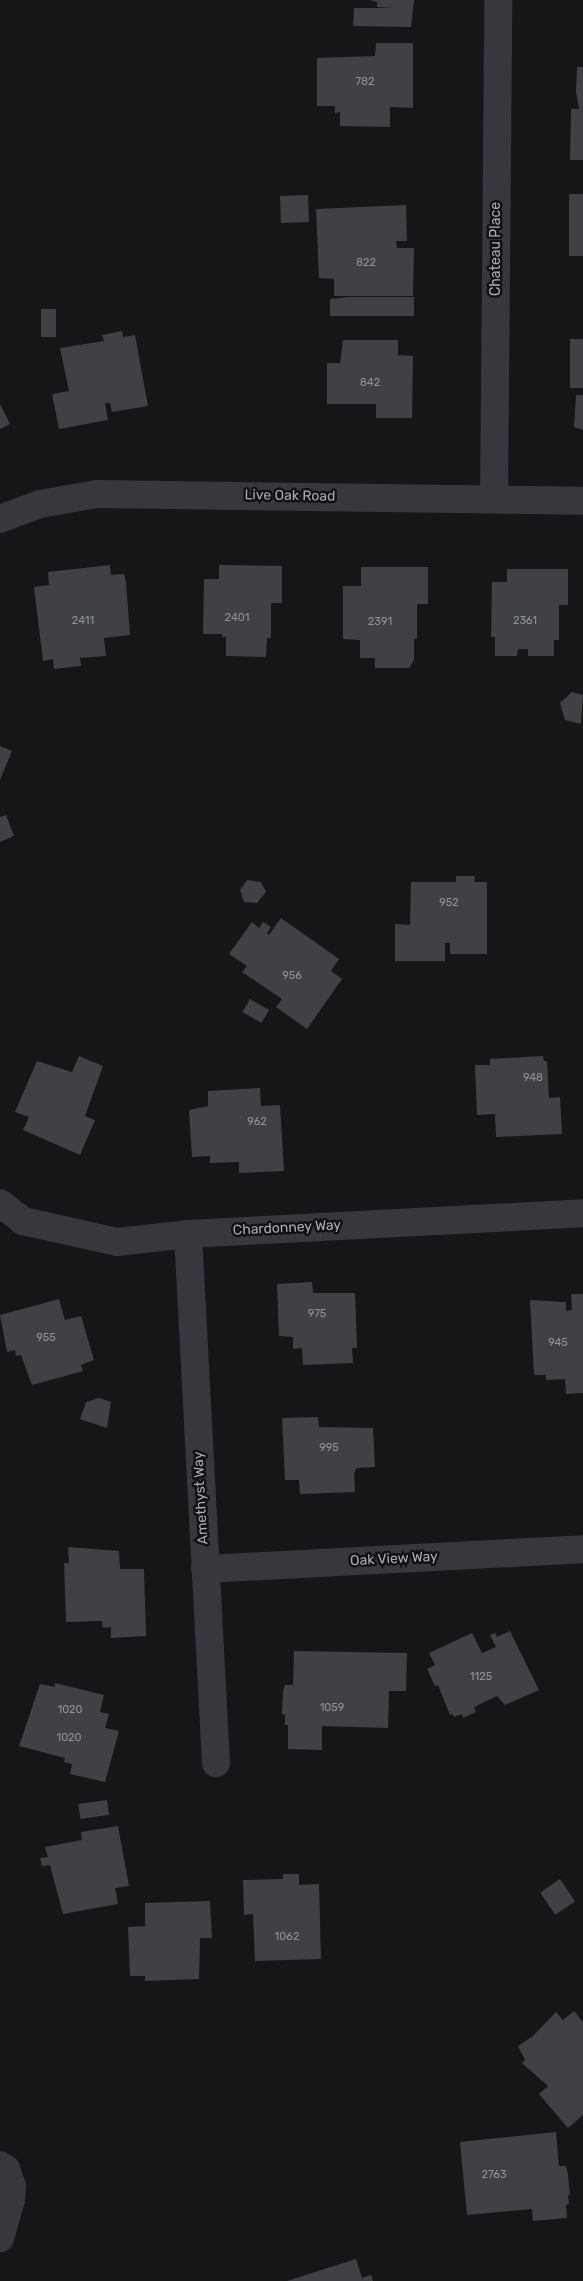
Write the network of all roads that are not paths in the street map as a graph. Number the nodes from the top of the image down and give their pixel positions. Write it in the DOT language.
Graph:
graph roads {
  1 [pos="498,0"];
  2 [pos="494,499"];
  3 [pos="583,501"];
  4 [pos="0,519"];
  5 [pos="0,1203"];
  6 [pos="583,1213"];
  7 [pos="188,1234"];
  8 [pos="583,1549"];
  9 [pos="205,1569"];
  10 [pos="216,1763"];
  11 [pos="0,2165"];
  12 [pos="0,2238"];
  1 -- 2 [label="street, Chateau Place"];
  2 -- 3 [label="street, Live Oak Road"];
  2 -- 4 [label="street, Live Oak Road"];
  5 -- 7 [label="street, Chardonney Way"];
  6 -- 7 [label="street, Chardonney Way"];
  7 -- 9 [label="street, Amethyst Way"];
  8 -- 9 [label="street, Oak View Way"];
  9 -- 10 [label="street, Amethyst Way"];
  11 -- 12 [label="street"];
}
